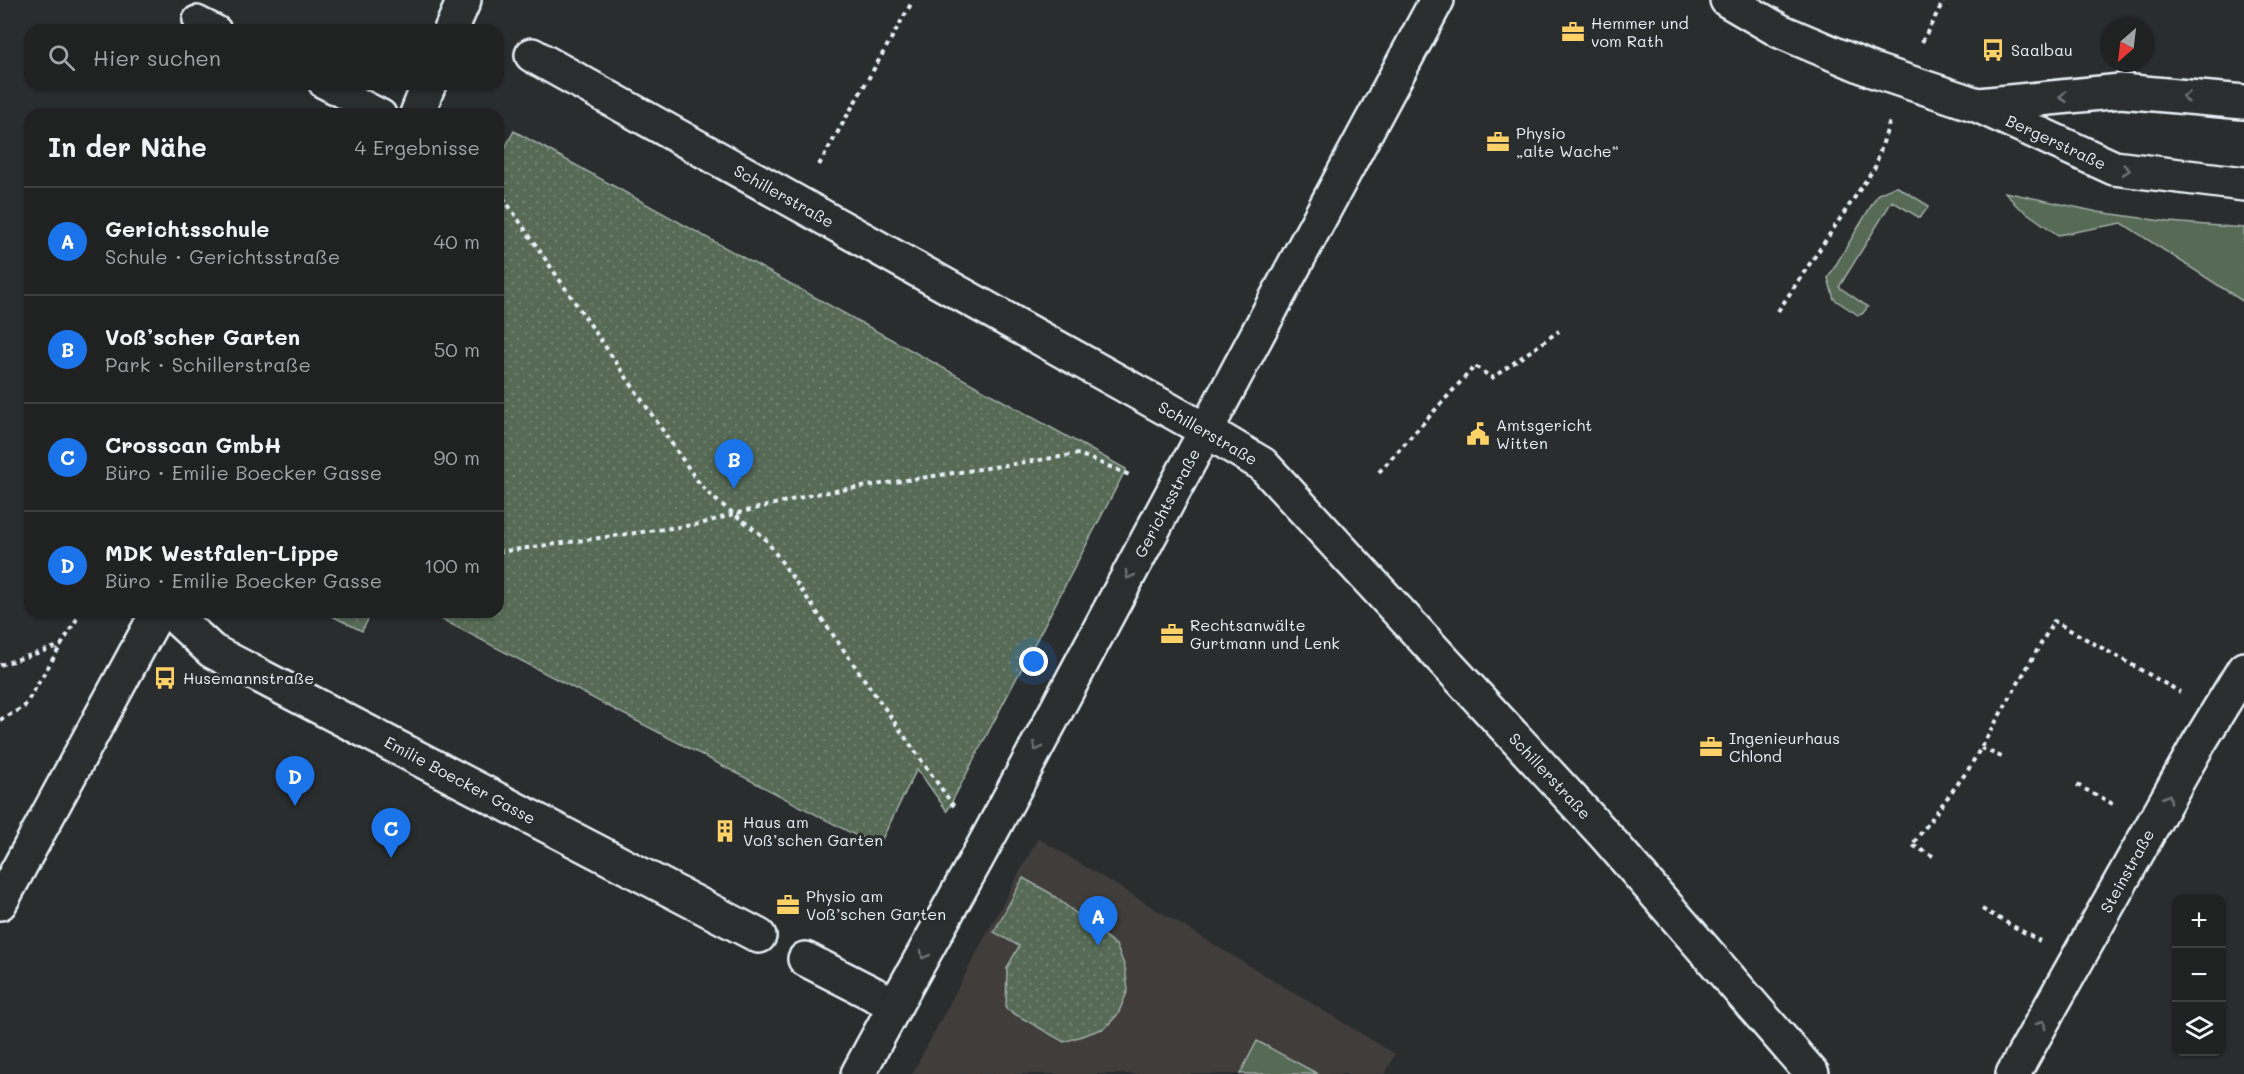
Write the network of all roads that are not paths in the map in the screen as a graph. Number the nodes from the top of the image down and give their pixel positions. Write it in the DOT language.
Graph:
graph roads {
  1 [pos="1437,0"];
  2 [pos="1727,0"];
  3 [pos="532,55"];
  4 [pos="335,90"];
  5 [pos="2244,102"];
  6 [pos="1977,105"];
  7 [pos="370,108"];
  8 [pos="2244,184"];
  9 [pos="1205,430"];
  10 [pos="155,618"];
  11 [pos="176,618"];
  12 [pos="2244,669"];
  13 [pos="0,903"];
  14 [pos="759,936"];
  15 [pos="805,959"];
  16 [pos="895,1005"];
  17 [pos="858,1074"];
  18 [pos="1812,1074"];
  19 [pos="2013,1074"];
  1 -- 9 [label="street, Gerichtsstraße"];
  2 -- 6 [label="street, Bergerstraße"];
  3 -- 9 [label="street, Schillerstraße"];
  4 -- 7 [label="lane"];
  5 -- 6 [label="street, Bergerstraße, one-way"];
  6 -- 8 [label="street, Bergerstraße, one-way"];
  9 -- 16 [label="street, Gerichtsstraße, one-way"];
  9 -- 18 [label="street, Schillerstraße"];
  10 -- 13 [label="street"];
  11 -- 14 [label="street, Emilie Boecker Gasse"];
  19 -- 12 [label="street, Steinstraße, one-way"];
  15 -- 16 [label="street"];
  16 -- 17 [label="street, Gerichtsstraße"];
}
